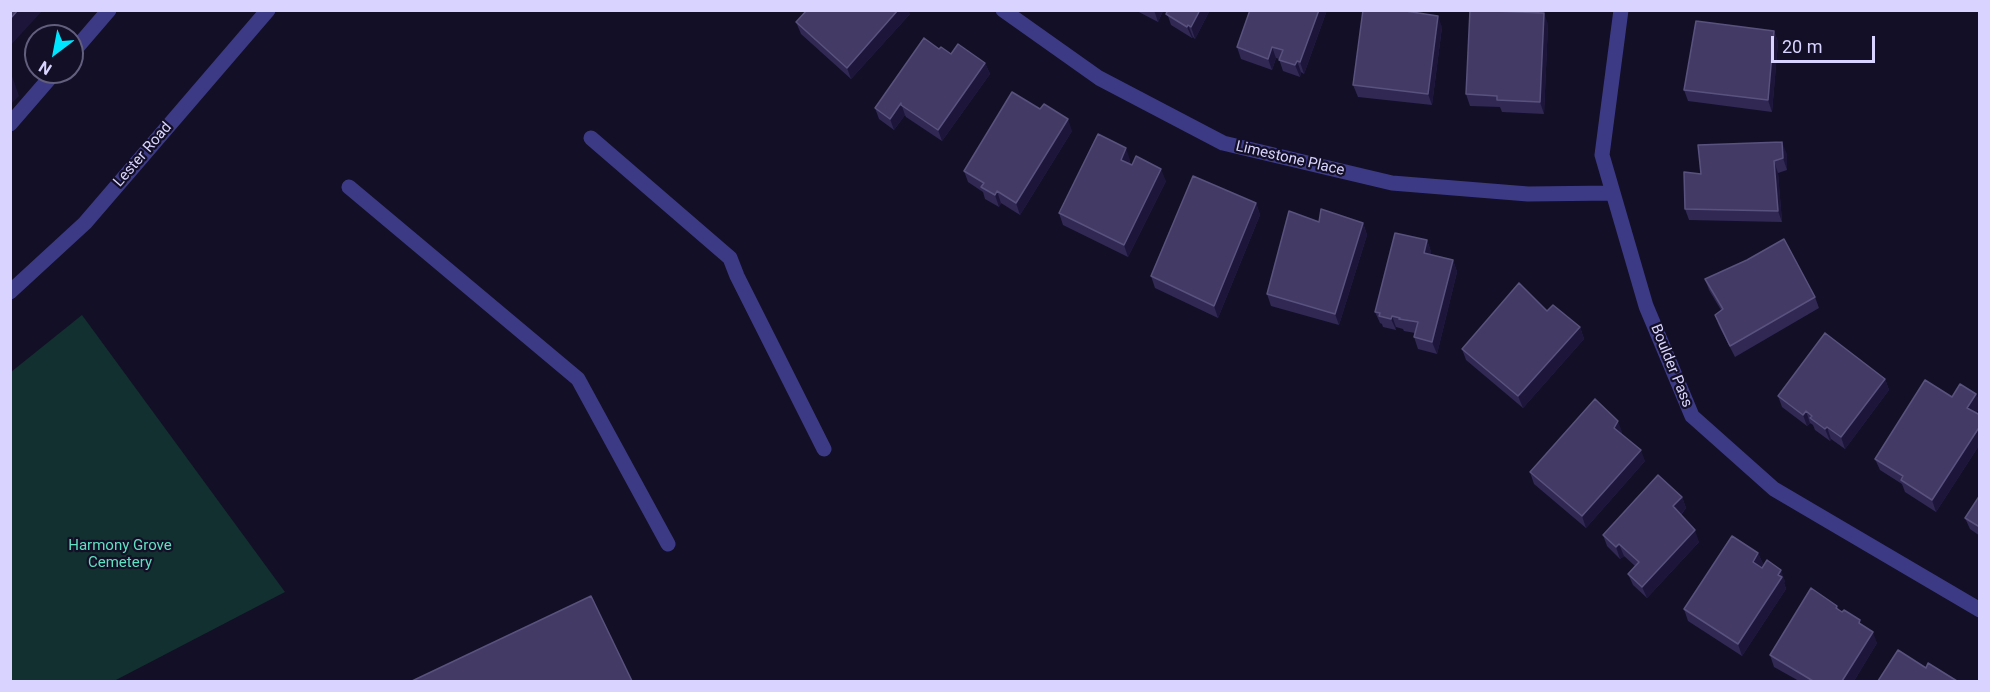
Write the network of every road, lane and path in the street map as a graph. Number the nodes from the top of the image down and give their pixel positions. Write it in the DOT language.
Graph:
graph roads {
  1 [pos="109,10"];
  2 [pos="268,10"];
  3 [pos="1003,10"];
  4 [pos="1621,10"];
  5 [pos="84,39"];
  6 [pos="45,84"];
  7 [pos="10,124"];
  8 [pos="591,138"];
  9 [pos="349,187"];
  10 [pos="1614,193"];
  11 [pos="10,292"];
  12 [pos="824,449"];
  13 [pos="668,544"];
  14 [pos="1980,610"];
  1 -- 5 [label="street"];
  2 -- 11 [label="street, Lester Road"];
  3 -- 10 [label="street, Limestone Place"];
  4 -- 10 [label="street, Boulder Pass"];
  6 -- 7 [label="street"];
  8 -- 12 [label="street"];
  9 -- 13 [label="street"];
  10 -- 14 [label="street, Boulder Pass"];
}
